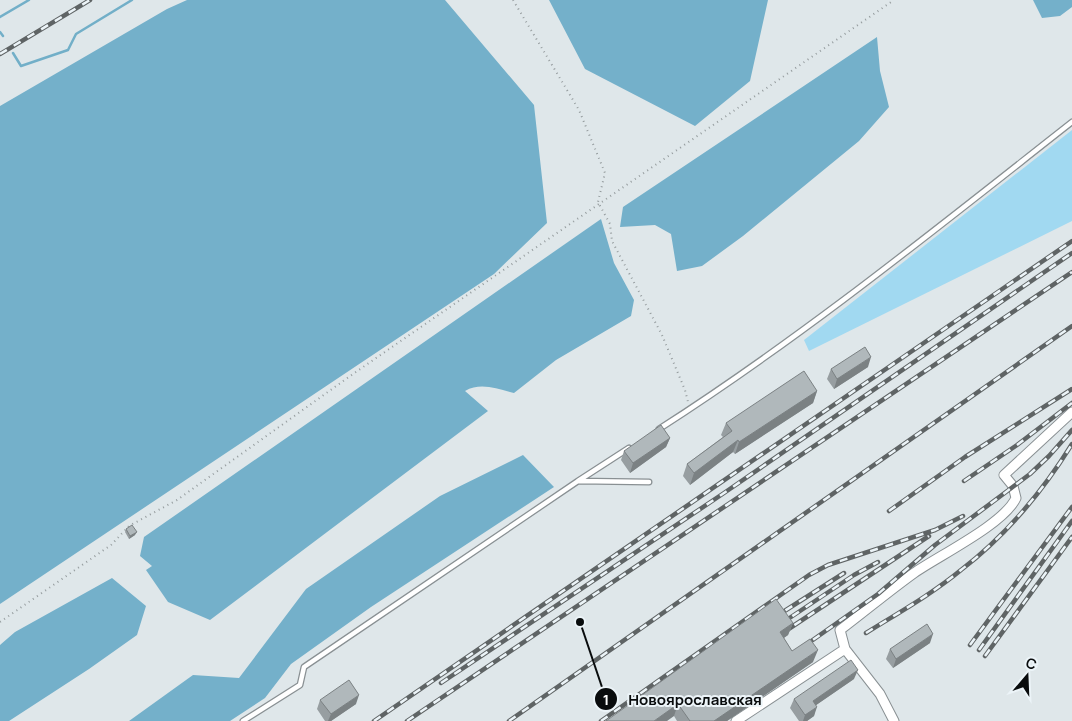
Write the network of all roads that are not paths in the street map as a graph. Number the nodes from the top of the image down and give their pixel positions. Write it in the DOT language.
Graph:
graph roads {
  1 [pos="1072,122"];
  2 [pos="1072,412"];
  3 [pos="650,434"];
  4 [pos="634,444"];
  5 [pos="578,480"];
  6 [pos="649,482"];
  7 [pos="845,649"];
  8 [pos="243,721"];
  9 [pos="736,721"];
  10 [pos="894,721"];
  1 -- 3 [label="lane"];
  2 -- 7 [label="street"];
  4 -- 5 [label="lane"];
  5 -- 6 [label="lane"];
  5 -- 8 [label="lane"];
  7 -- 9 [label="street"];
  7 -- 10 [label="street"];
}
